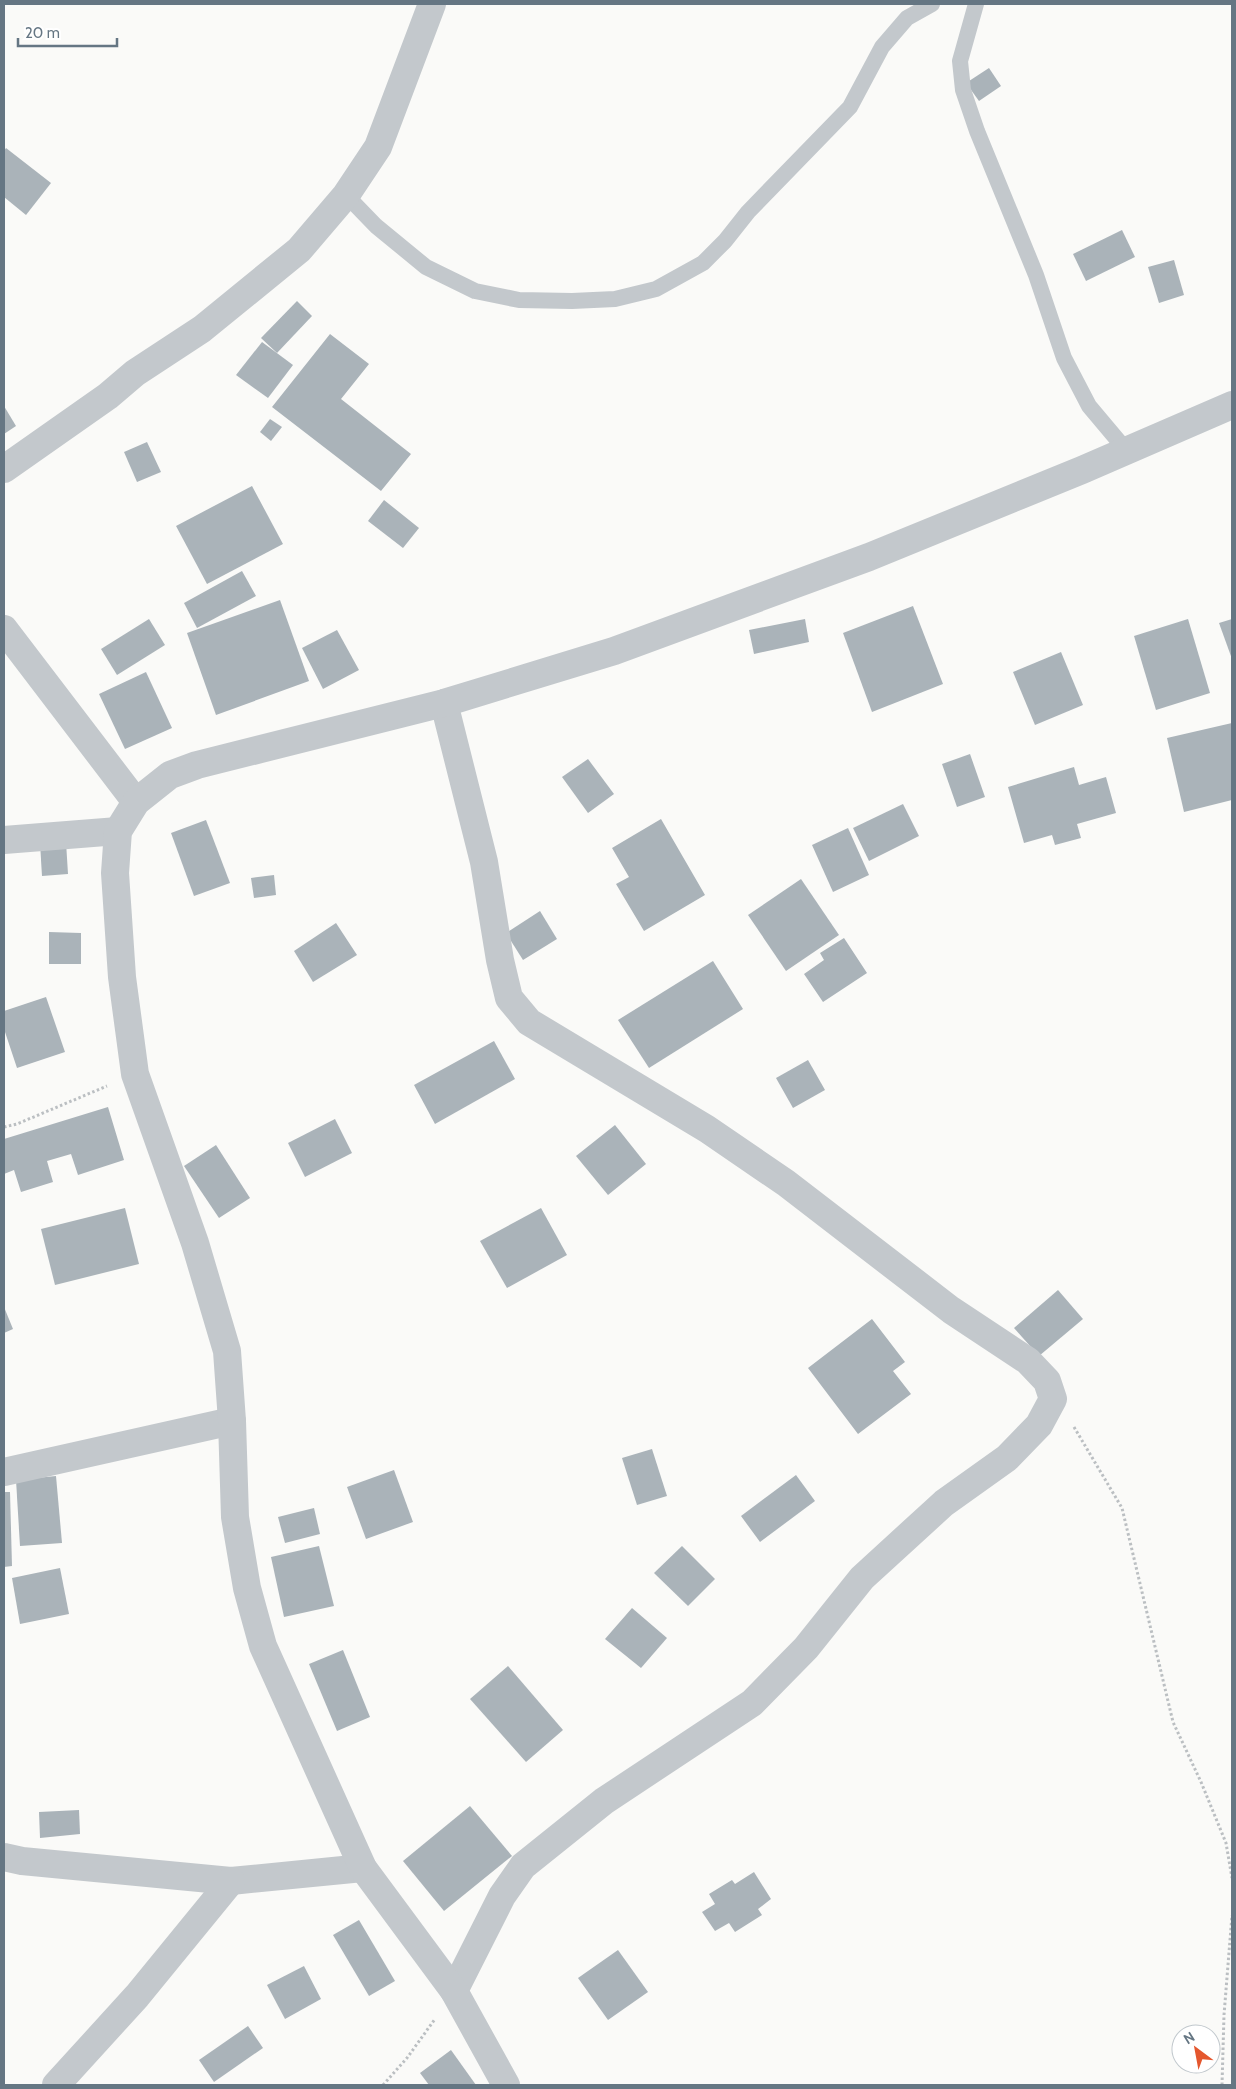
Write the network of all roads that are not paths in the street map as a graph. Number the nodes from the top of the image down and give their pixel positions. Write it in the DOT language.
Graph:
graph roads {
  1 [pos="432,4"];
  2 [pos="932,4"];
  3 [pos="976,4"];
  4 [pos="346,195"];
  5 [pos="1232,406"];
  6 [pos="1126,450"];
  7 [pos="4,469"];
  8 [pos="4,629"];
  9 [pos="444,703"];
  10 [pos="136,802"];
  11 [pos="118,832"];
  12 [pos="4,840"];
  13 [pos="232,1421"];
  14 [pos="4,1472"];
  15 [pos="4,1857"];
  16 [pos="363,1868"];
  17 [pos="231,1881"];
  18 [pos="454,1991"];
  19 [pos="56,2085"];
  20 [pos="506,2085"];
  1 -- 4 [label="street"];
  2 -- 4 [label="lane"];
  3 -- 6 [label="lane"];
  4 -- 7 [label="street"];
  5 -- 6 [label="street"];
  6 -- 9 [label="street"];
  8 -- 10 [label="street"];
  9 -- 10 [label="street"];
  9 -- 18 [label="street"];
  10 -- 11 [label="street"];
  11 -- 12 [label="street"];
  11 -- 13 [label="street"];
  13 -- 14 [label="street"];
  13 -- 16 [label="street"];
  15 -- 17 [label="street"];
  16 -- 17 [label="street"];
  16 -- 18 [label="street"];
  17 -- 19 [label="street"];
  18 -- 20 [label="street"];
}
